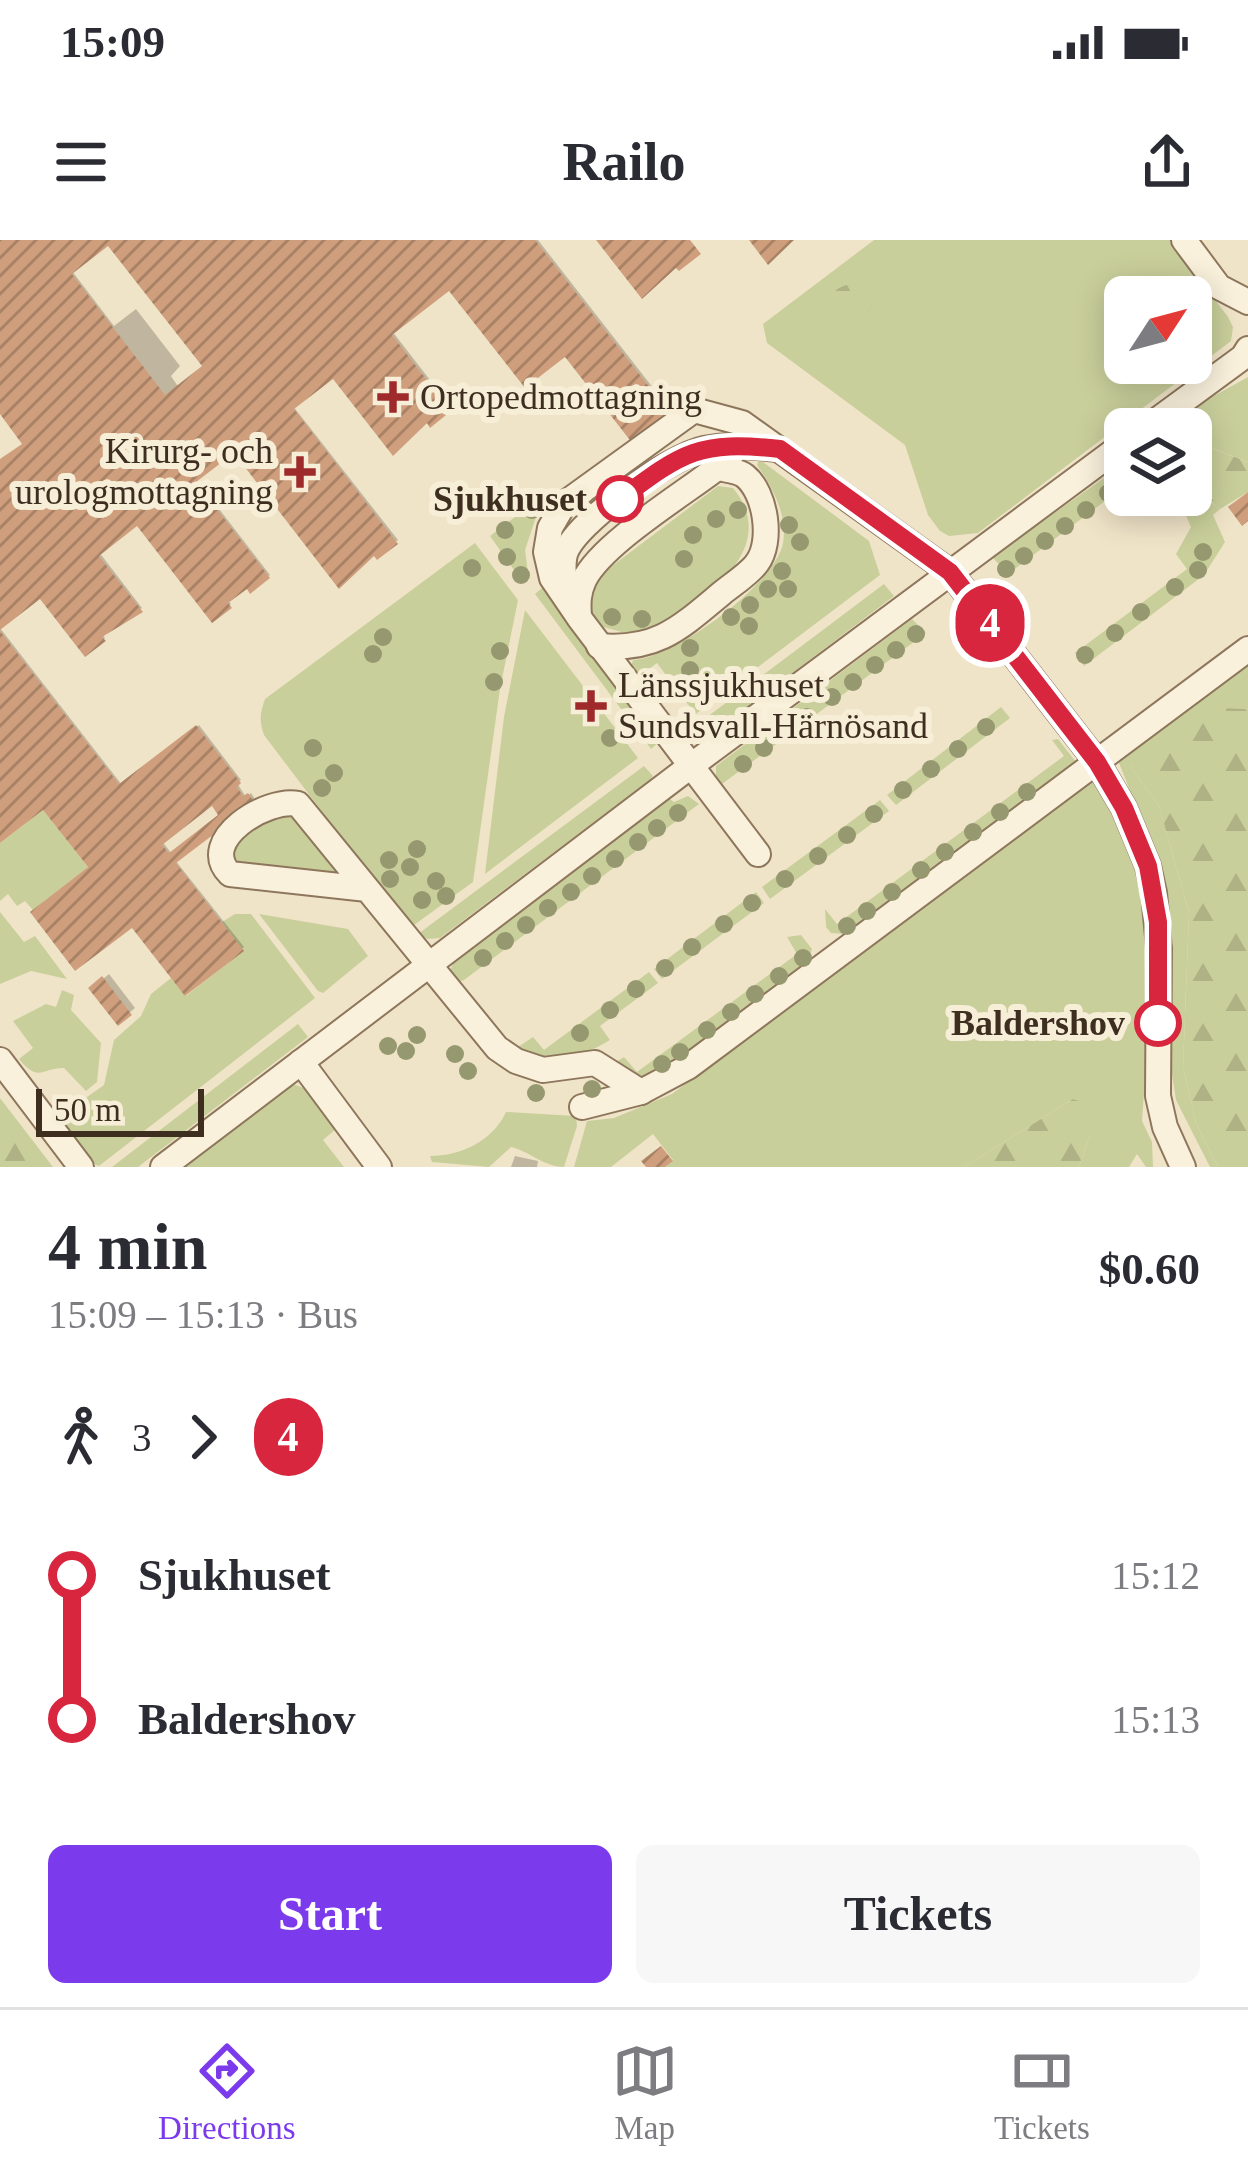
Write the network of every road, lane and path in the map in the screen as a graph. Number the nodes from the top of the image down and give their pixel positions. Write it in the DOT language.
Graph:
graph roads {
  1 [pos="1184,240"];
  2 [pos="1248,302"];
  3 [pos="1246,354"];
  4 [pos="1173,408"];
  5 [pos="746,446"];
  6 [pos="780,449"];
  7 [pos="1104,458"];
  8 [pos="718,468"];
  9 [pos="950,572"];
  10 [pos="573,609"];
  11 [pos="598,646"];
  12 [pos="1248,649"];
  13 [pos="1097,762"];
  14 [pos="692,765"];
  15 [pos="758,854"];
  16 [pos="367,889"];
  17 [pos="428,965"];
  18 [pos="0,1060"];
  19 [pos="301,1062"];
  20 [pos="641,1092"];
  21 [pos="582,1107"];
  22 [pos="372,1158"];
  23 [pos="81,1167"];
  24 [pos="163,1167"];
  25 [pos="396,1167"];
  26 [pos="1183,1167"];
  1 -- 2 [label="street"];
  3 -- 4 [label="street"];
  5 -- 6 [label="street"];
  5 -- 8 [label="street"];
  5 -- 10 [label="street"];
  6 -- 9 [label="street"];
  6 -- 10 [label="street"];
  7 -- 9 [label="street"];
  8 -- 10 [label="street"];
  8 -- 11 [label="street"];
  9 -- 13 [label="street"];
  9 -- 14 [label="street"];
  10 -- 11 [label="street"];
  11 -- 14 [label="street"];
  12 -- 13 [label="street"];
  13 -- 20 [label="street"];
  13 -- 26 [label="street"];
  14 -- 15 [label="street"];
  14 -- 17 [label="street"];
  16 -- 16 [label="street"];
  16 -- 17 [label="street"];
  17 -- 19 [label="street"];
  17 -- 20 [label="street"];
  18 -- 23 [label="street"];
  19 -- 22 [label="street"];
  19 -- 24 [label="street"];
  20 -- 21 [label="street"];
  22 -- 25 [label="street"];
}
